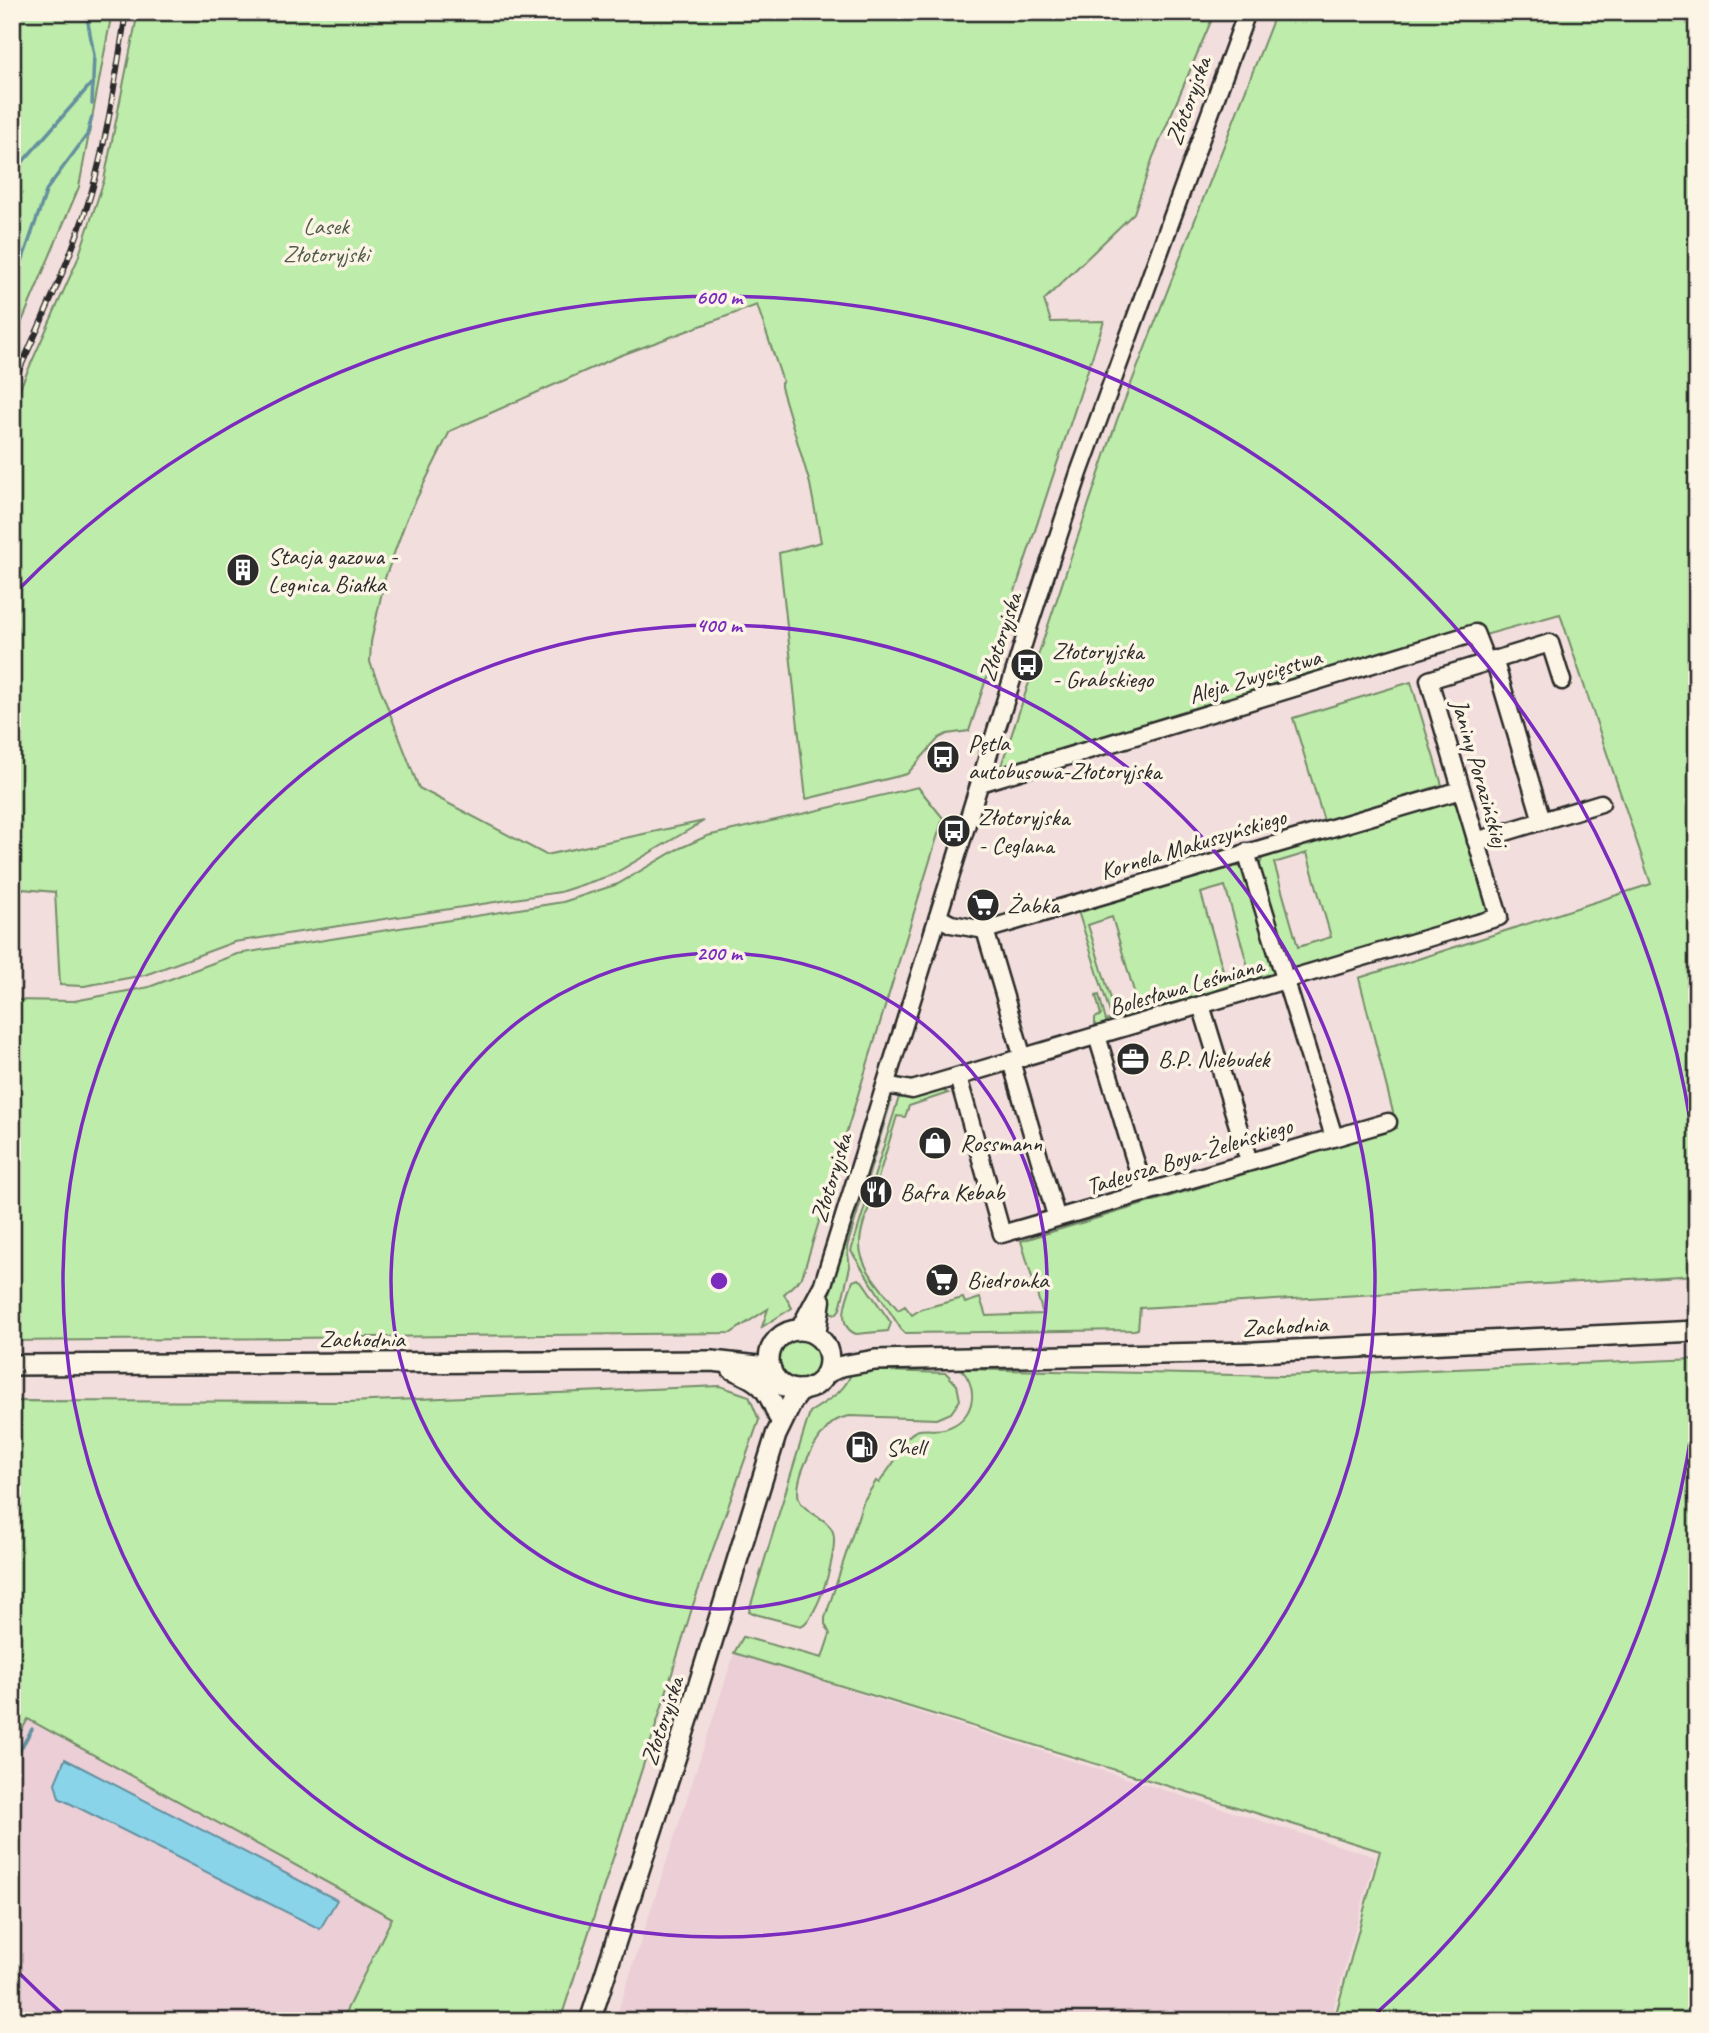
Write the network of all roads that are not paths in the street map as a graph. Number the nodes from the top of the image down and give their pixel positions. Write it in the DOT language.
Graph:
graph roads {
  1 [pos="1247,12"];
  2 [pos="1490,660"];
  3 [pos="1562,681"];
  4 [pos="980,783"];
  5 [pos="1461,790"];
  6 [pos="1601,803"];
  7 [pos="1542,821"];
  8 [pos="1476,841"];
  9 [pos="1246,852"];
  10 [pos="939,917"];
  11 [pos="1499,917"];
  12 [pos="985,930"];
  13 [pos="1286,980"];
  14 [pos="1201,1005"];
  15 [pos="1097,1036"];
  16 [pos="1017,1059"];
  17 [pos="958,1077"];
  18 [pos="886,1086"];
  19 [pos="1388,1122"];
  20 [pos="1334,1137"];
  21 [pos="1246,1152"];
  22 [pos="1145,1193"];
  23 [pos="1055,1209"];
  24 [pos="1697,1331"];
  25 [pos="814,1339"];
  26 [pos="773,1346"];
  27 [pos="875,1360"];
  28 [pos="712,1361"];
  29 [pos="12,1365"];
  30 [pos="827,1373"];
  31 [pos="775,1376"];
  32 [pos="802,1390"];
  33 [pos="777,1425"];
  34 [pos="590,2021"];
  1 -- 4 [label="street, Złotoryjska"];
  2 -- 3 [label="street, Janiny Porazińskiej"];
  2 -- 4 [label="street, Aleja Zwycięstwa"];
  2 -- 5 [label="street, Janiny Porazińskiej"];
  2 -- 7 [label="street"];
  4 -- 10 [label="street, Złotoryjska"];
  5 -- 8 [label="street, Janiny Porazińskiej"];
  5 -- 9 [label="street, Kornela Makuszyńskiego"];
  6 -- 7 [label="street"];
  7 -- 8 [label="street"];
  8 -- 11 [label="street, Janiny Porazińskiej"];
  9 -- 12 [label="street, Kornela Makuszyńskiego"];
  9 -- 13 [label="street"];
  10 -- 12 [label="street, Kornela Makuszyńskiego"];
  10 -- 18 [label="street, Złotoryjska"];
  11 -- 13 [label="street, Bolesława Leśmiana"];
  12 -- 16 [label="street"];
  13 -- 14 [label="street, Bolesława Leśmiana"];
  13 -- 20 [label="street"];
  14 -- 15 [label="street, Bolesława Leśmiana"];
  14 -- 21 [label="street"];
  15 -- 16 [label="street, Bolesława Leśmiana"];
  15 -- 22 [label="street"];
  16 -- 17 [label="street, Bolesława Leśmiana"];
  16 -- 23 [label="street"];
  17 -- 18 [label="street, Bolesława Leśmiana"];
  17 -- 22 [label="street, Tadeusza Boya-Żeleńskiego"];
  18 -- 25 [label="street, Złotoryjska"];
  19 -- 20 [label="street, Tadeusza Boya-Żeleńskiego"];
  20 -- 22 [label="street, Tadeusza Boya-Żeleńskiego"];
  24 -- 27 [label="main road, Zachodnia"];
  25 -- 26 [label="main road"];
  25 -- 27 [label="main road, Zachodnia"];
  25 -- 30 [label="main road"];
  26 -- 28 [label="main road, Zachodnia"];
  26 -- 31 [label="main road"];
  27 -- 30 [label="main road, Zachodnia"];
  28 -- 29 [label="main road, Zachodnia"];
  28 -- 31 [label="main road, Zachodnia"];
  28 -- 33 [label="main road"];
  30 -- 32 [label="main road"];
  31 -- 32 [label="main road"];
  31 -- 33 [label="main road, Złotoryjska"];
  32 -- 33 [label="main road, Złotoryjska"];
  33 -- 34 [label="main road, Złotoryjska"];
}
